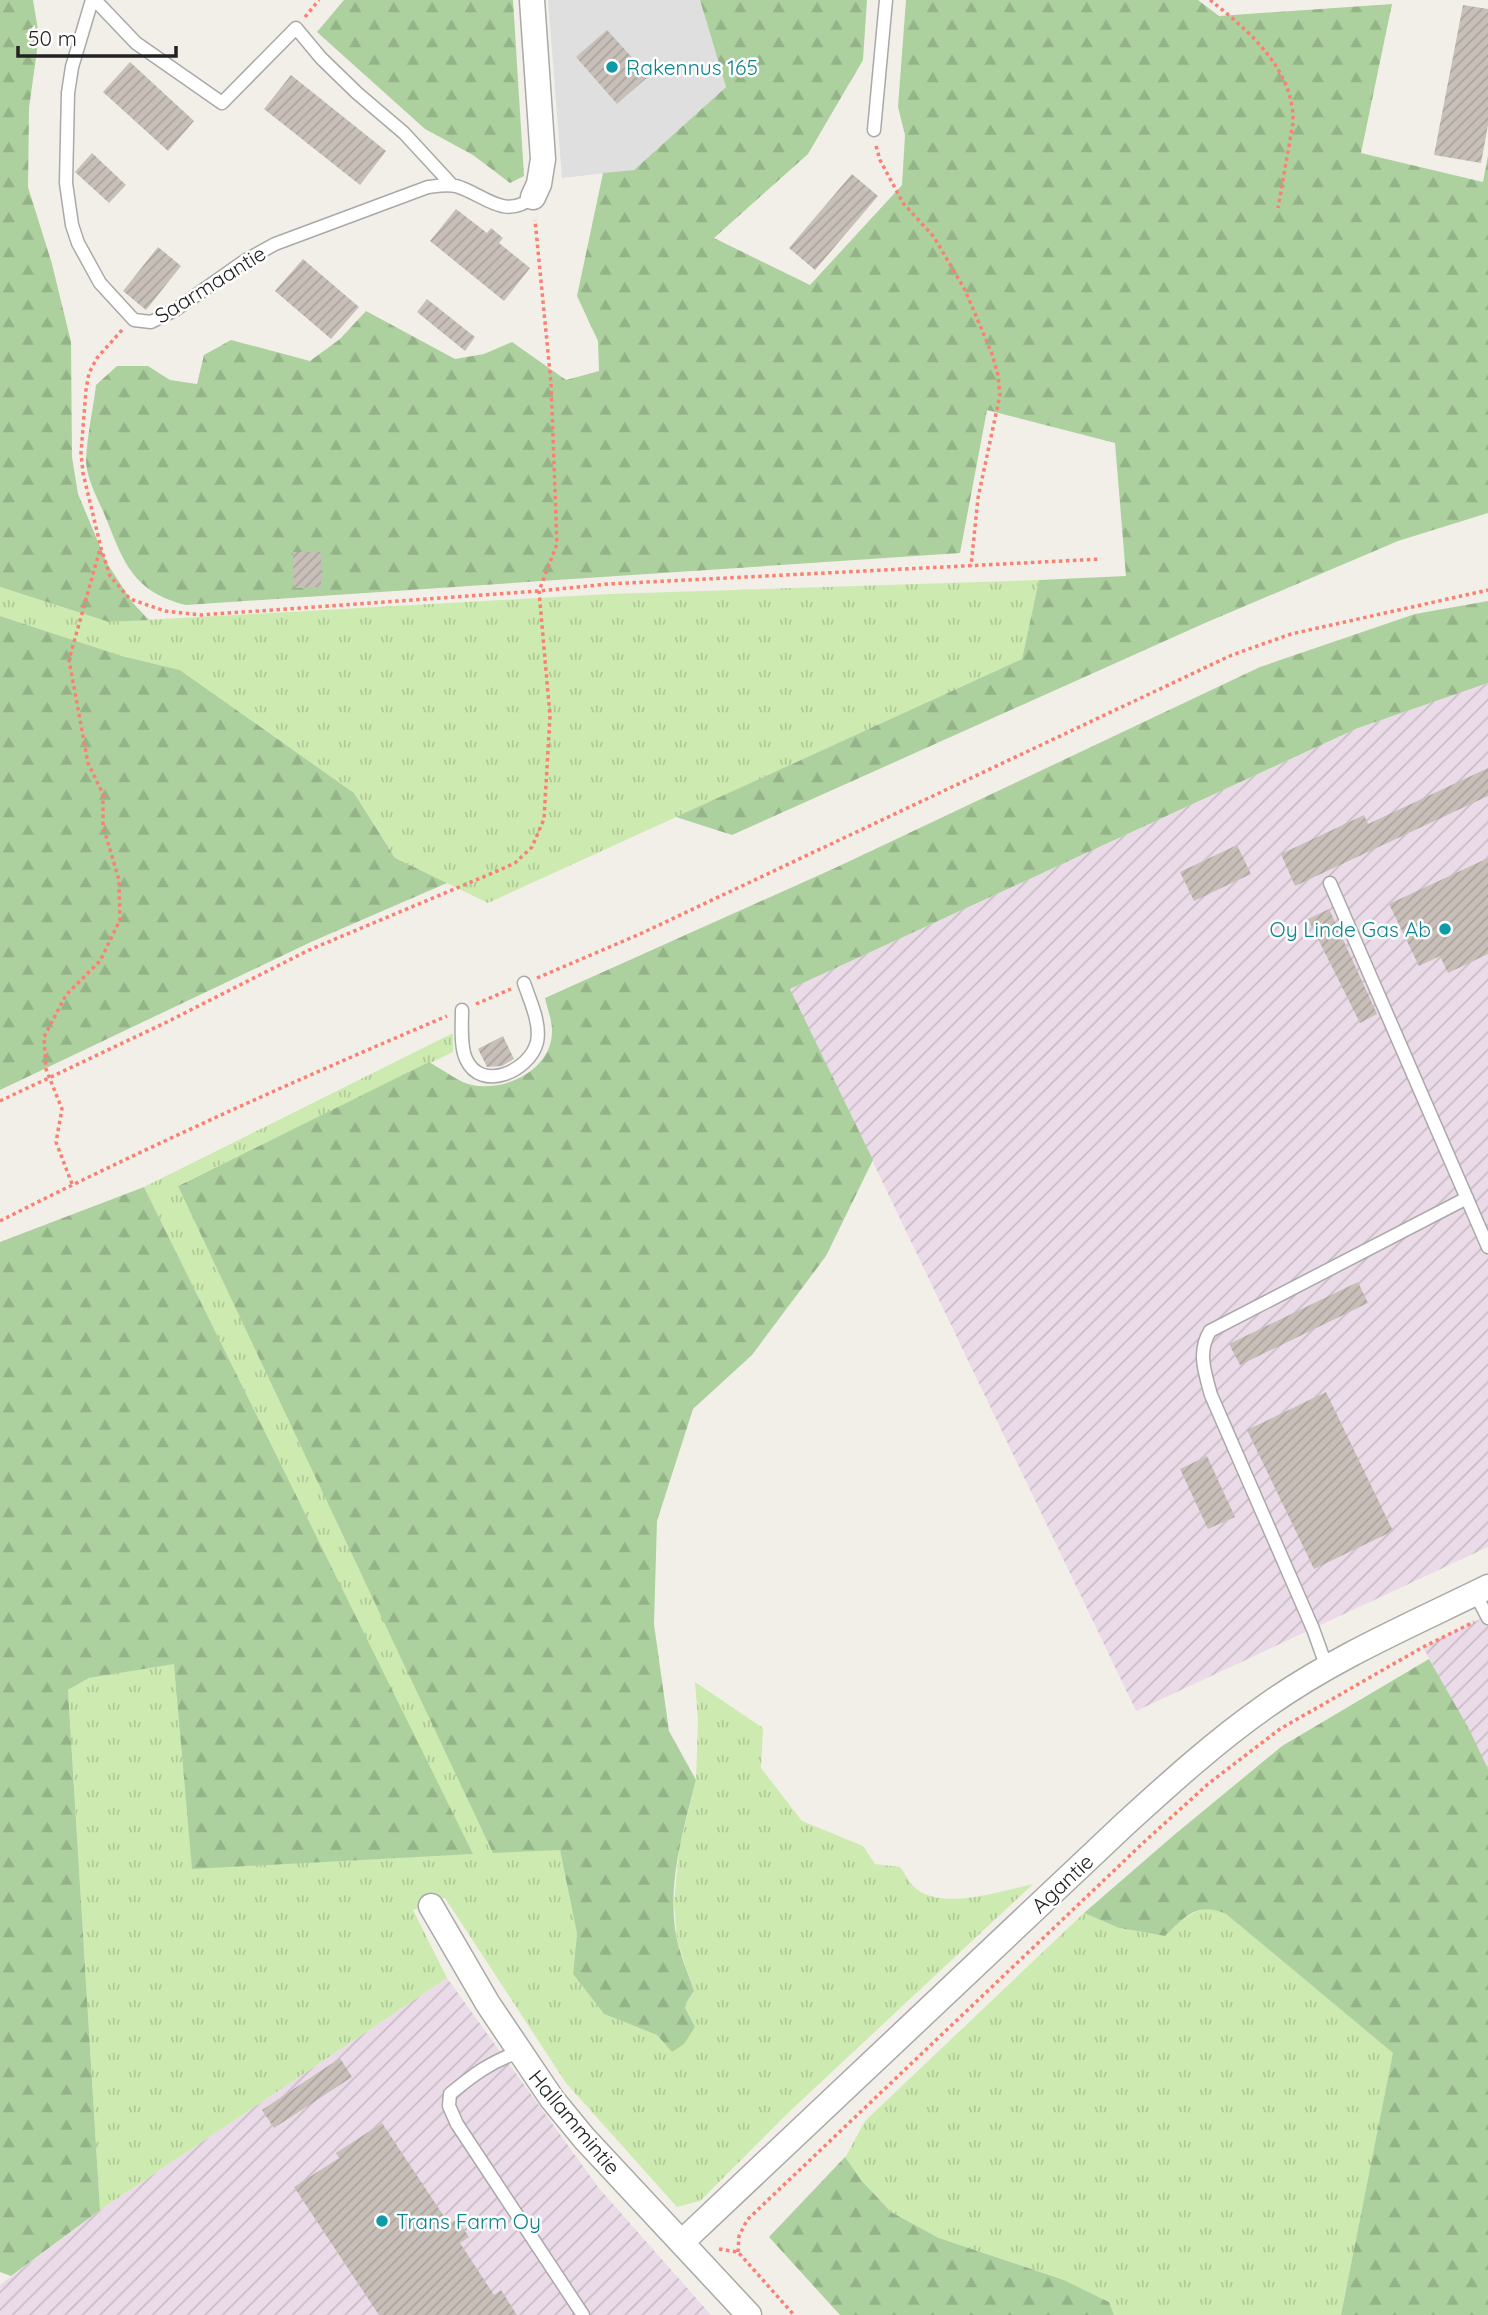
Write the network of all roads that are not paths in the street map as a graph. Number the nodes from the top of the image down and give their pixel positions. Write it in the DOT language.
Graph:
graph roads {
  1 [pos="93,0"];
  2 [pos="532,0"];
  3 [pos="886,0"];
  4 [pos="874,130"];
  5 [pos="452,185"];
  6 [pos="533,197"];
  7 [pos="1330,883"];
  8 [pos="524,984"];
  9 [pos="461,1010"];
  10 [pos="1467,1198"];
  11 [pos="1488,1247"];
  12 [pos="1481,1590"];
  13 [pos="1487,1617"];
  14 [pos="1327,1668"];
  15 [pos="431,1906"];
  16 [pos="519,2052"];
  17 [pos="682,2242"];
  18 [pos="583,2315"];
  19 [pos="749,2315"];
  1 -- 5 [label="lane"];
  1 -- 5 [label="lane, Saarmaantie"];
  2 -- 6 [label="street"];
  3 -- 4 [label="lane"];
  5 -- 6 [label="lane"];
  7 -- 10 [label="lane"];
  8 -- 9 [label="lane"];
  10 -- 11 [label="lane"];
  10 -- 14 [label="lane"];
  12 -- 13 [label="lane"];
  12 -- 14 [label="street, Agantie"];
  14 -- 17 [label="street, Agantie"];
  15 -- 16 [label="street, Hallammintie"];
  16 -- 17 [label="street, Hallammintie"];
  16 -- 18 [label="lane"];
  17 -- 19 [label="street, Hallammintie"];
}
